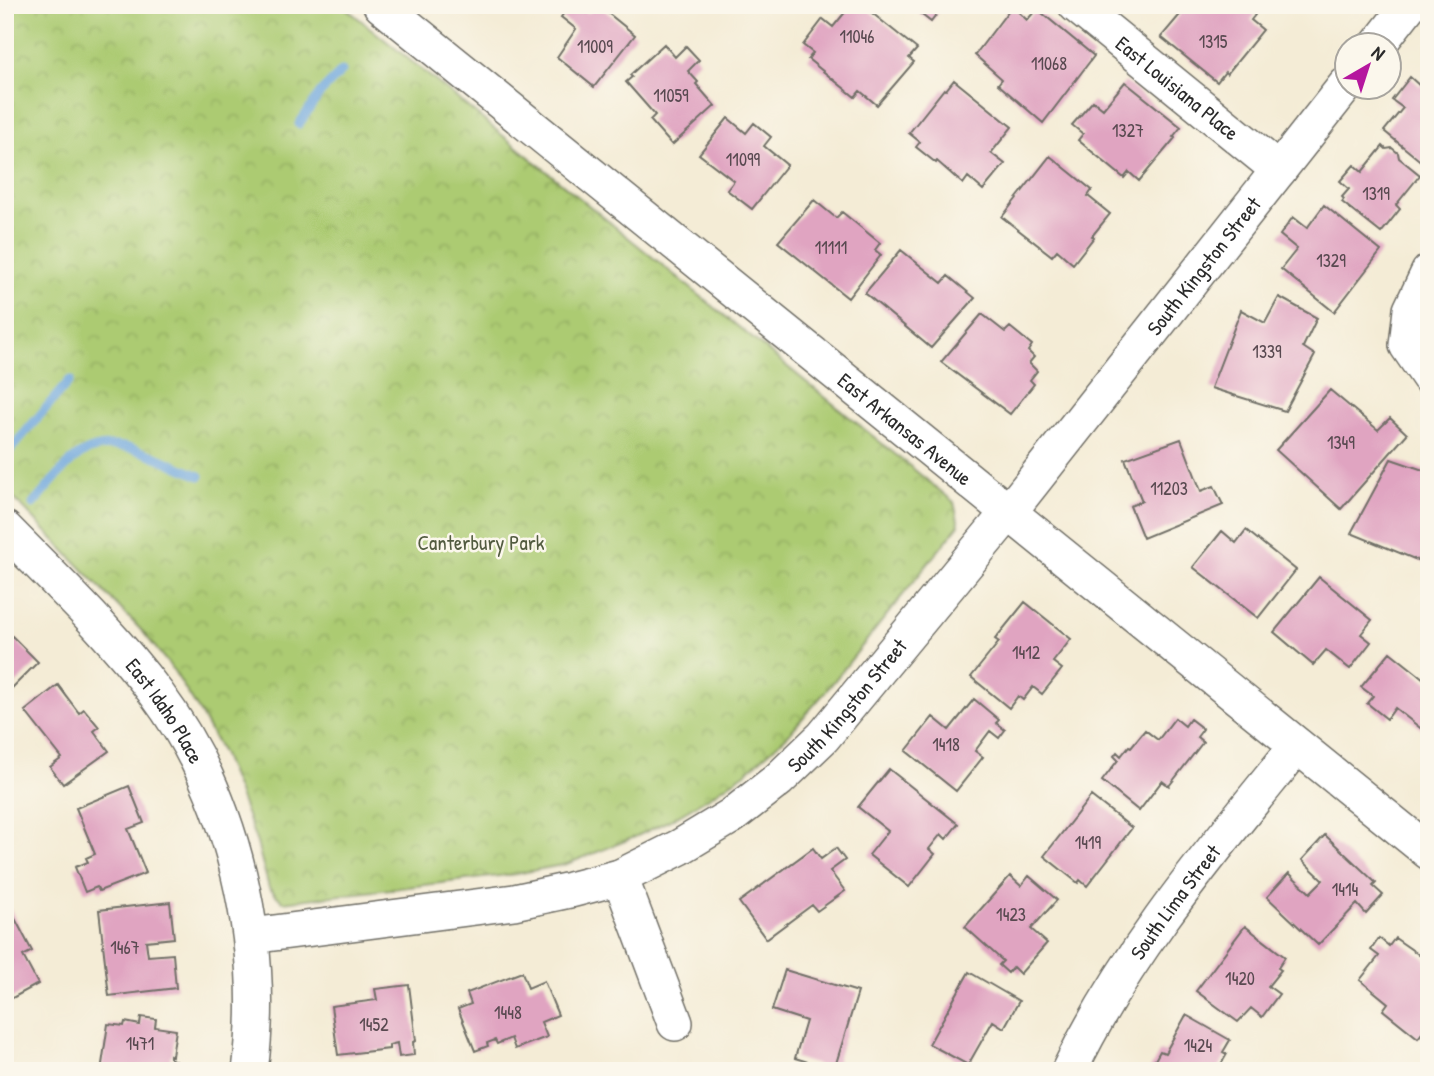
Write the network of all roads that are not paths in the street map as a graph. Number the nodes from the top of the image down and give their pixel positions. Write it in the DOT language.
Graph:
graph roads {
  1 [pos="381,5"];
  2 [pos="1076,5"];
  3 [pos="1409,5"];
  4 [pos="1388,32"];
  5 [pos="1333,102"];
  6 [pos="1279,170"];
  7 [pos="1429,272"];
  8 [pos="1429,377"];
  9 [pos="1008,513"];
  10 [pos="5,529"];
  11 [pos="1297,746"];
  12 [pos="1429,852"];
  13 [pos="620,877"];
  14 [pos="251,936"];
  15 [pos="675,1023"];
  16 [pos="250,1071"];
  17 [pos="1069,1071"];
  1 -- 9 [label="street, East Arkansas Avenue"];
  2 -- 6 [label="street, East Louisiana Place"];
  3 -- 4 [label="street"];
  5 -- 6 [label="street, South Kingston Street"];
  6 -- 9 [label="street, South Kingston Street"];
  7 -- 8 [label="street"];
  9 -- 11 [label="street, East Arkansas Avenue"];
  9 -- 13 [label="street, South Kingston Street"];
  10 -- 14 [label="street, East Idaho Place"];
  11 -- 12 [label="street, East Arkansas Avenue"];
  11 -- 17 [label="street, South Lima Street"];
  13 -- 14 [label="street, South Kingston Street"];
  13 -- 15 [label="street"];
  14 -- 16 [label="street"];
}
